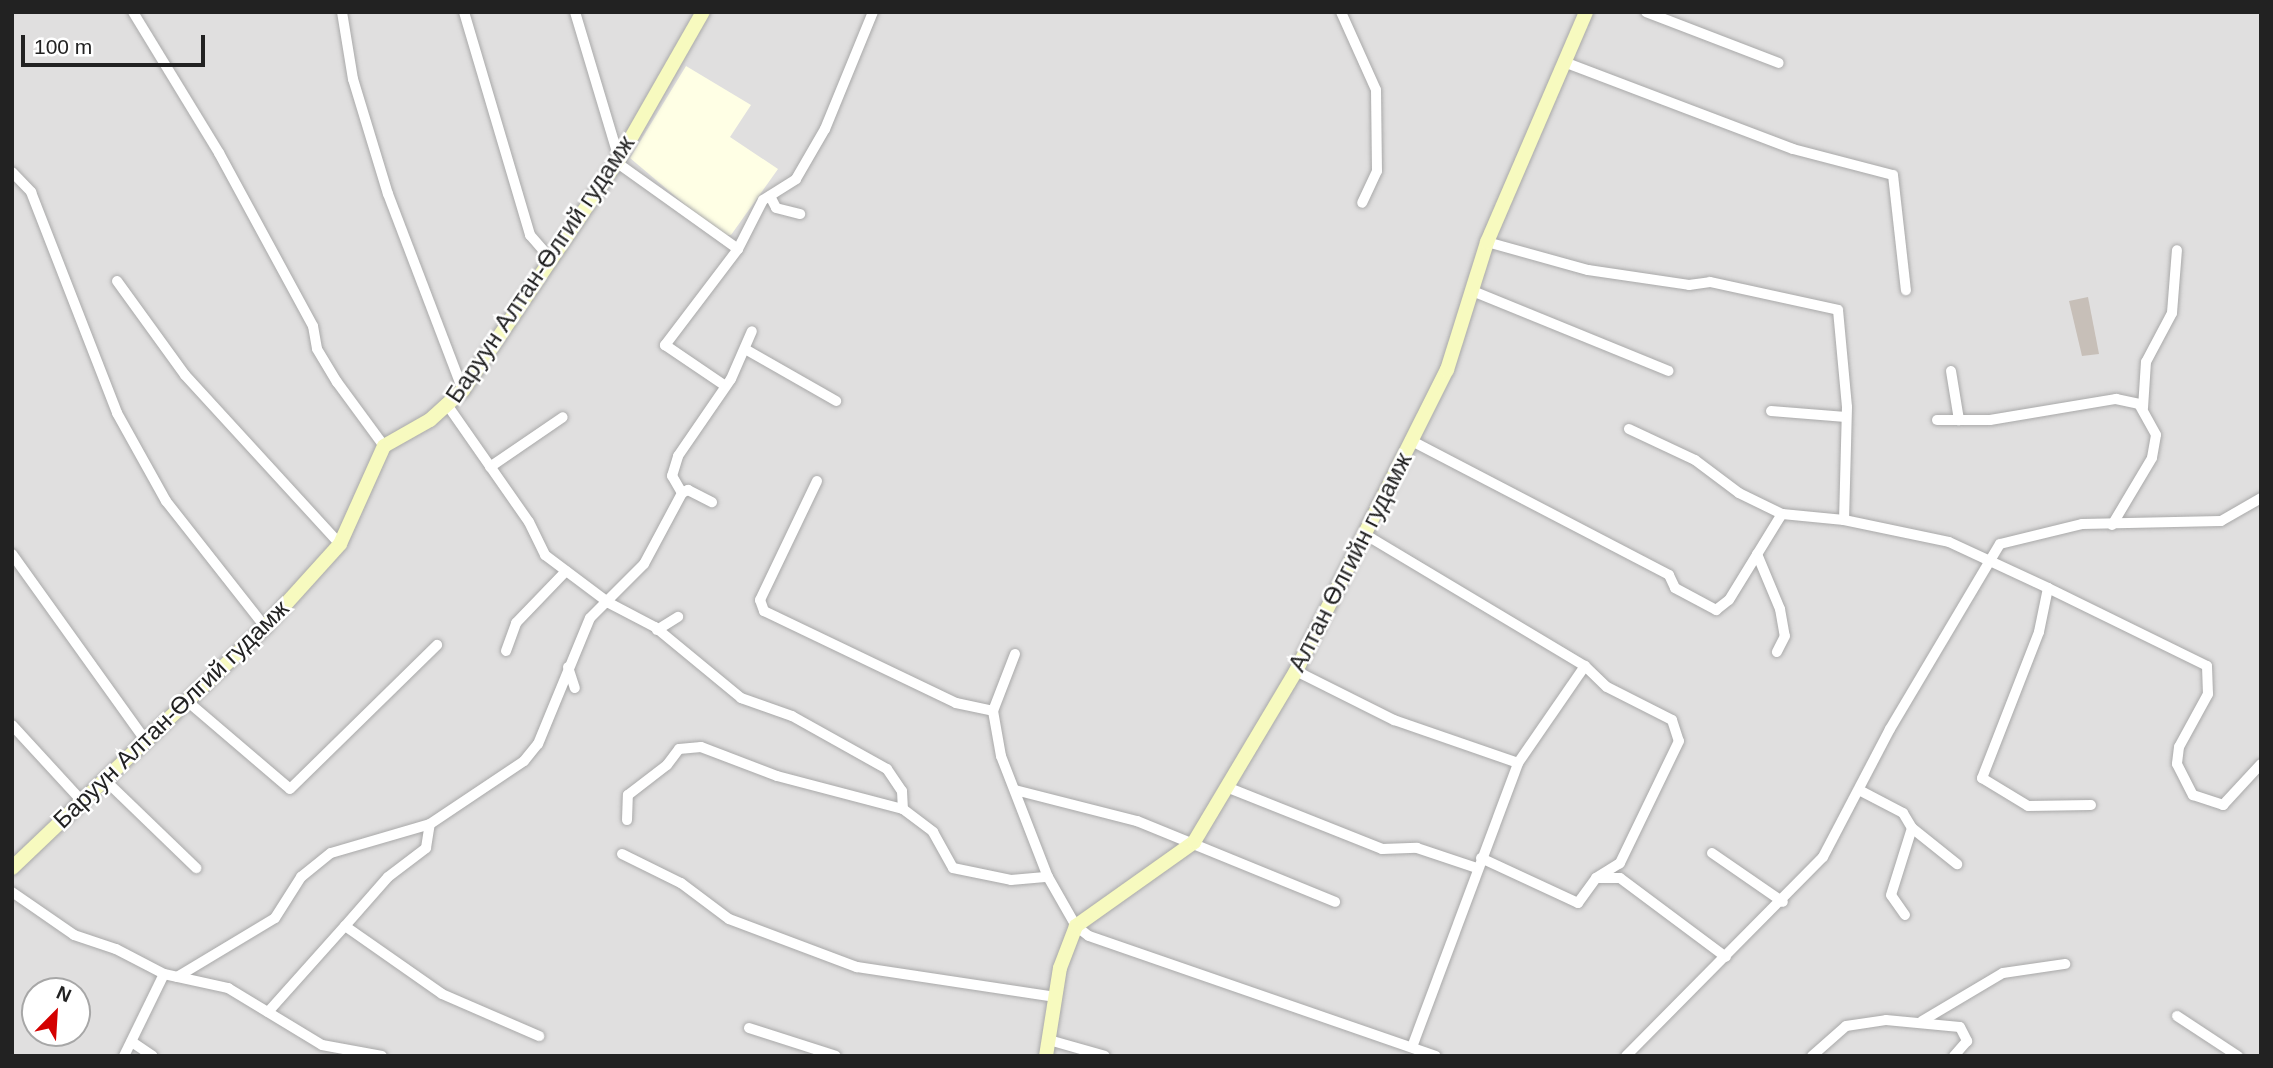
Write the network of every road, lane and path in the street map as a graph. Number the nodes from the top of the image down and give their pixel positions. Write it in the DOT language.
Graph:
graph roads {
  1 [pos="133,12"];
  2 [pos="342,12"];
  3 [pos="464,12"];
  4 [pos="575,12"];
  5 [pos="703,12"];
  6 [pos="873,12"];
  7 [pos="1341,12"];
  8 [pos="1586,12"];
  9 [pos="1646,12"];
  10 [pos="1564,62"];
  11 [pos="1779,63"];
  12 [pos="618,161"];
  13 [pos="12,172"];
  14 [pos="770,196"];
  15 [pos="1362,204"];
  16 [pos="800,214"];
  17 [pos="1487,242"];
  18 [pos="738,249"];
  19 [pos="2177,250"];
  20 [pos="551,259"];
  21 [pos="117,281"];
  22 [pos="1906,290"];
  23 [pos="1475,292"];
  24 [pos="752,331"];
  25 [pos="745,349"];
  26 [pos="1669,371"];
  27 [pos="1951,371"];
  28 [pos="724,385"];
  29 [pos="463,390"];
  30 [pos="836,401"];
  31 [pos="448,406"];
  32 [pos="2143,408"];
  33 [pos="1771,411"];
  34 [pos="563,417"];
  35 [pos="1846,417"];
  36 [pos="1937,420"];
  37 [pos="1959,420"];
  38 [pos="1629,429"];
  39 [pos="1410,440"];
  40 [pos="384,446"];
  41 [pos="490,467"];
  42 [pos="817,481"];
  43 [pos="682,493"];
  44 [pos="2261,498"];
  45 [pos="712,502"];
  46 [pos="1782,514"];
  47 [pos="1844,520"];
  48 [pos="2112,525"];
  49 [pos="1366,535"];
  50 [pos="340,544"];
  51 [pos="12,554"];
  52 [pos="1757,554"];
  53 [pos="1990,557"];
  54 [pos="566,571"];
  55 [pos="2048,588"];
  56 [pos="609,603"];
  57 [pos="678,617"];
  58 [pos="265,626"];
  59 [pos="657,630"];
  60 [pos="437,645"];
  61 [pos="506,651"];
  62 [pos="1777,652"];
  63 [pos="1015,654"];
  64 [pos="1585,666"];
  65 [pos="568,667"];
  66 [pos="1296,671"];
  67 [pos="575,688"];
  68 [pos="187,701"];
  69 [pos="993,711"];
  70 [pos="12,725"];
  71 [pos="146,741"];
  72 [pos="1518,763"];
  73 [pos="2261,764"];
  74 [pos="105,780"];
  75 [pos="1229,788"];
  76 [pos="1015,790"];
  77 [pos="1859,790"];
  78 [pos="82,802"];
  79 [pos="2091,805"];
  80 [pos="902,809"];
  81 [pos="627,820"];
  82 [pos="430,824"];
  83 [pos="1912,828"];
  84 [pos="1194,842"];
  85 [pos="1712,853"];
  86 [pos="622,854"];
  87 [pos="1479,863"];
  88 [pos="1957,864"];
  89 [pos="12,868"];
  90 [pos="196,868"];
  91 [pos="1048,877"];
  92 [pos="1597,878"];
  93 [pos="12,892"];
  94 [pos="1335,902"];
  95 [pos="1783,902"];
  96 [pos="1905,915"];
  97 [pos="345,926"];
  98 [pos="1076,926"];
  99 [pos="1726,957"];
  100 [pos="2065,964"];
  101 [pos="164,974"];
  102 [pos="177,977"];
  103 [pos="1056,997"];
  104 [pos="268,1012"];
  105 [pos="2177,1016"];
  106 [pos="1922,1022"];
  107 [pos="749,1028"];
  108 [pos="539,1036"];
  109 [pos="1049,1040"];
  110 [pos="132,1042"];
  111 [pos="1412,1047"];
  112 [pos="124,1056"];
  113 [pos="153,1056"];
  114 [pos="382,1056"];
  115 [pos="836,1056"];
  116 [pos="1046,1056"];
  117 [pos="1105,1056"];
  118 [pos="1436,1056"];
  119 [pos="1626,1056"];
  120 [pos="1811,1056"];
  121 [pos="1954,1056"];
  122 [pos="2238,1056"];
  1 -- 40 [label="street"];
  2 -- 29 [label="street"];
  3 -- 20 [label="street"];
  4 -- 12 [label="street"];
  5 -- 12 [label="main road, Баруун Алтан-Өлгий гудамж"];
  6 -- 14 [label="street"];
  7 -- 15 [label="street"];
  8 -- 10 [label="main road, Алтан Өлгийн гудамж"];
  9 -- 11 [label="street"];
  10 -- 17 [label="main road, Алтан Өлгийн гудамж"];
  10 -- 22 [label="street"];
  12 -- 18 [label="street"];
  12 -- 20 [label="main road, Баруун Алтан-Өлгий гудамж"];
  13 -- 58 [label="street"];
  14 -- 16 [label="street"];
  14 -- 18 [label="street"];
  17 -- 23 [label="main road, Алтан Өлгийн гудамж"];
  17 -- 35 [label="street"];
  18 -- 28 [label="street"];
  19 -- 32 [label="street"];
  20 -- 29 [label="main road, Баруун Алтан-Өлгий гудамж"];
  21 -- 50 [label="street"];
  23 -- 26 [label="street"];
  23 -- 39 [label="main road, Алтан Өлгийн гудамж"];
  24 -- 25 [label="street"];
  25 -- 28 [label="street"];
  25 -- 30 [label="street"];
  27 -- 37 [label="street"];
  28 -- 43 [label="street"];
  29 -- 31 [label="main road, Баруун Алтан-Өлгий гудамж"];
  31 -- 40 [label="main road, Баруун Алтан-Өлгий гудамж"];
  31 -- 41 [label="street"];
  32 -- 37 [label="street"];
  32 -- 48 [label="street"];
  33 -- 35 [label="street"];
  34 -- 41 [label="street"];
  35 -- 47 [label="street"];
  36 -- 37 [label="street"];
  38 -- 46 [label="street"];
  39 -- 49 [label="main road, Алтан Өлгийн гудамж"];
  39 -- 52 [label="street"];
  40 -- 50 [label="main road, Баруун Алтан-Өлгий гудамж"];
  41 -- 54 [label="street"];
  42 -- 69 [label="street"];
  43 -- 45 [label="street"];
  43 -- 56 [label="street"];
  44 -- 48 [label="street"];
  46 -- 47 [label="street"];
  46 -- 52 [label="street"];
  47 -- 53 [label="street"];
  48 -- 53 [label="street"];
  49 -- 64 [label="street"];
  49 -- 66 [label="main road, Алтан Өлгийн гудамж"];
  50 -- 58 [label="main road, Баруун Алтан-Өлгий гудамж"];
  51 -- 71 [label="street"];
  52 -- 62 [label="street"];
  53 -- 55 [label="street"];
  53 -- 77 [label="street"];
  54 -- 56 [label="street"];
  54 -- 61 [label="street"];
  55 -- 73 [label="street"];
  55 -- 79 [label="street"];
  56 -- 59 [label="street"];
  56 -- 65 [label="street"];
  57 -- 59 [label="street"];
  58 -- 68 [label="main road, Баруун Алтан-Өлгий гудамж"];
  59 -- 80 [label="street"];
  60 -- 68 [label="street"];
  63 -- 69 [label="street"];
  64 -- 72 [label="street"];
  64 -- 92 [label="street"];
  65 -- 67 [label="street"];
  65 -- 82 [label="street"];
  66 -- 72 [label="street"];
  66 -- 75 [label="main road, Алтан Өлгийн гудамж"];
  68 -- 71 [label="main road, Баруун Алтан-Өлгий гудамж"];
  69 -- 76 [label="street"];
  70 -- 78 [label="street"];
  71 -- 74 [label="main road, Баруун Алтан-Өлгий гудамж"];
  72 -- 87 [label="street"];
  74 -- 78 [label="main road, Баруун Алтан-Өлгий гудамж"];
  74 -- 90 [label="street"];
  75 -- 84 [label="main road, Алтан Өлгийн гудамж"];
  75 -- 87 [label="street"];
  76 -- 84 [label="street"];
  76 -- 91 [label="street"];
  77 -- 83 [label="street"];
  77 -- 95 [label="street"];
  78 -- 89 [label="main road, Баруун Алтан-Өлгий гудамж"];
  80 -- 81 [label="street"];
  80 -- 91 [label="street"];
  82 -- 97 [label="street"];
  82 -- 102 [label="street"];
  83 -- 88 [label="street"];
  83 -- 96 [label="street"];
  84 -- 94 [label="street"];
  84 -- 98 [label="main road, Алтан Өлгийн гудамж"];
  85 -- 95 [label="street"];
  86 -- 103 [label="street"];
  87 -- 92 [label="street"];
  87 -- 111 [label="street"];
  91 -- 98 [label="street"];
  92 -- 99 [label="street"];
  93 -- 101 [label="street"];
  95 -- 99 [label="street"];
  97 -- 104 [label="street"];
  97 -- 108 [label="street"];
  98 -- 103 [label="main road"];
  98 -- 111 [label="street"];
  99 -- 119 [label="street"];
  100 -- 106 [label="street"];
  101 -- 102 [label="street"];
  101 -- 110 [label="street"];
  102 -- 104 [label="street"];
  103 -- 109 [label="main road"];
  104 -- 114 [label="street"];
  105 -- 122 [label="street"];
  106 -- 120 [label="street"];
  106 -- 121 [label="street"];
  107 -- 115 [label="street"];
  109 -- 116 [label="main road"];
  109 -- 117 [label="street"];
  110 -- 112 [label="street"];
  110 -- 113 [label="street"];
  111 -- 118 [label="street"];
}
